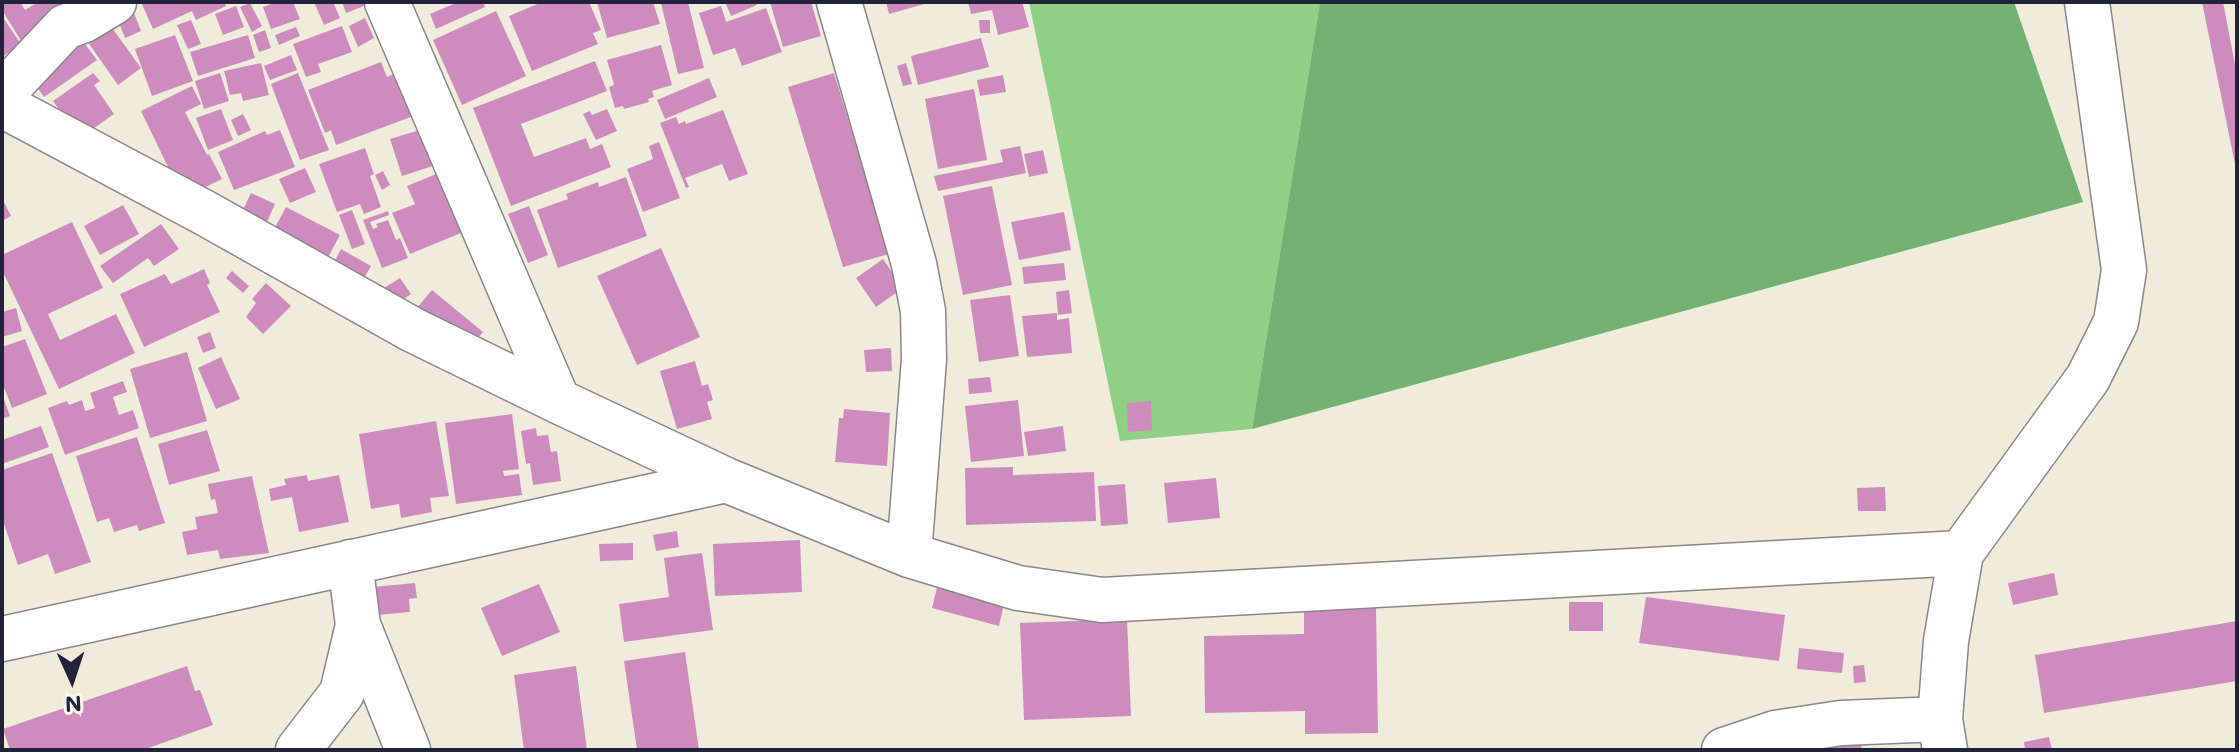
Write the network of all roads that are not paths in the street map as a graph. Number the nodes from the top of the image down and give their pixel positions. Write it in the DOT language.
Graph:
graph roads {
  1 [pos="387,2"];
  2 [pos="839,2"];
  3 [pos="2087,2"];
  4 [pos="93,8"];
  5 [pos="2,94"];
  6 [pos="2,105"];
  7 [pos="558,401"];
  8 [pos="726,480"];
  9 [pos="1961,553"];
  10 [pos="909,555"];
  11 [pos="350,562"];
  12 [pos="358,625"];
  13 [pos="2,639"];
  14 [pos="1943,734"];
  15 [pos="298,750"];
  16 [pos="408,750"];
  17 [pos="1724,750"];
  1 -- 7 [label="street"];
  2 -- 10 [label="street"];
  3 -- 9 [label="street"];
  4 -- 5 [label="street"];
  6 -- 7 [label="street"];
  7 -- 8 [label="street"];
  8 -- 10 [label="street"];
  8 -- 11 [label="street"];
  9 -- 10 [label="street"];
  9 -- 14 [label="street"];
  11 -- 12 [label="street"];
  11 -- 13 [label="street"];
  12 -- 15 [label="street"];
  12 -- 16 [label="street"];
  14 -- 17 [label="street"];
}
